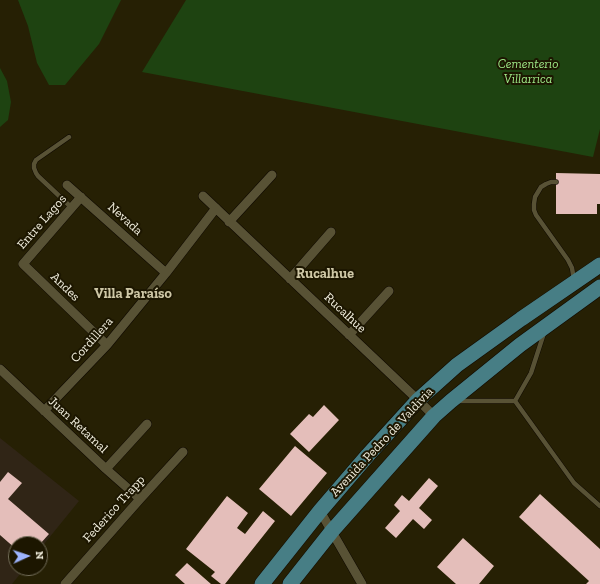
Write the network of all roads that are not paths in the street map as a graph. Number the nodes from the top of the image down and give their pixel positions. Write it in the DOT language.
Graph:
graph roads {
  1 [pos="69,137"];
  2 [pos="272,175"];
  3 [pos="556,182"];
  4 [pos="67,185"];
  5 [pos="202,196"];
  6 [pos="81,197"];
  7 [pos="72,208"];
  8 [pos="216,208"];
  9 [pos="229,222"];
  10 [pos="331,232"];
  11 [pos="23,264"];
  12 [pos="600,265"];
  13 [pos="166,273"];
  14 [pos="290,279"];
  15 [pos="574,283"];
  16 [pos="600,287"];
  17 [pos="389,291"];
  18 [pos="547,325"];
  19 [pos="349,335"];
  20 [pos="107,345"];
  21 [pos="0,369"];
  22 [pos="418,400"];
  23 [pos="450,401"];
  24 [pos="515,401"];
  25 [pos="44,411"];
  26 [pos="434,416"];
  27 [pos="147,424"];
  28 [pos="183,452"];
  29 [pos="362,461"];
  30 [pos="106,469"];
  31 [pos="380,478"];
  32 [pos="140,499"];
  33 [pos="600,506"];
  34 [pos="320,511"];
  35 [pos="332,531"];
  36 [pos="64,584"];
  37 [pos="263,584"];
  38 [pos="290,584"];
  39 [pos="362,584"];
  1 -- 7 [label="lane"];
  2 -- 9 [label="street"];
  3 -- 15 [label="lane"];
  4 -- 6 [label="street, Nevada"];
  5 -- 8 [label="street, Rucalhue"];
  6 -- 7 [label="street, Entre Lagos"];
  6 -- 13 [label="street, Nevada"];
  7 -- 11 [label="street, Entre Lagos"];
  8 -- 9 [label="street, Rucalhue"];
  8 -- 13 [label="street, Cordillera"];
  9 -- 14 [label="street, Rucalhue"];
  10 -- 14 [label="street"];
  11 -- 20 [label="street, Andes"];
  12 -- 15 [label="main road, Avenida Pedro de Valdivia"];
  13 -- 20 [label="street, Cordillera"];
  14 -- 19 [label="street, Rucalhue"];
  15 -- 22 [label="main road, Avenida Pedro de Valdivia"];
  16 -- 18 [label="main road, Avenida Pedro de Valdivia"];
  17 -- 19 [label="street"];
  18 -- 23 [label="main road, Avenida Pedro de Valdivia"];
  18 -- 24 [label="lane"];
  19 -- 22 [label="street, Rucalhue"];
  20 -- 25 [label="street, Cordillera"];
  21 -- 25 [label="street, Juan Retamal"];
  22 -- 26 [label="street, Rucalhue"];
  22 -- 29 [label="main road, Avenida Pedro de Valdivia"];
  23 -- 24 [label="lane"];
  23 -- 26 [label="main road, Avenida Pedro de Valdivia"];
  24 -- 33 [label="lane"];
  25 -- 30 [label="street, Juan Retamal"];
  26 -- 31 [label="main road, Avenida Pedro de Valdivia"];
  27 -- 30 [label="street"];
  28 -- 32 [label="street, Federico Trapp"];
  29 -- 31 [label="main road"];
  29 -- 34 [label="main road, Avenida Pedro de Valdivia"];
  30 -- 32 [label="street, Juan Retamal"];
  31 -- 35 [label="main road, Avenida Pedro de Valdivia"];
  32 -- 36 [label="street, Federico Trapp"];
  34 -- 35 [label="street"];
  34 -- 37 [label="main road, Avenida Pedro de Valdivia"];
  35 -- 38 [label="main road, Avenida Pedro de Valdivia"];
  35 -- 39 [label="street"];
}
